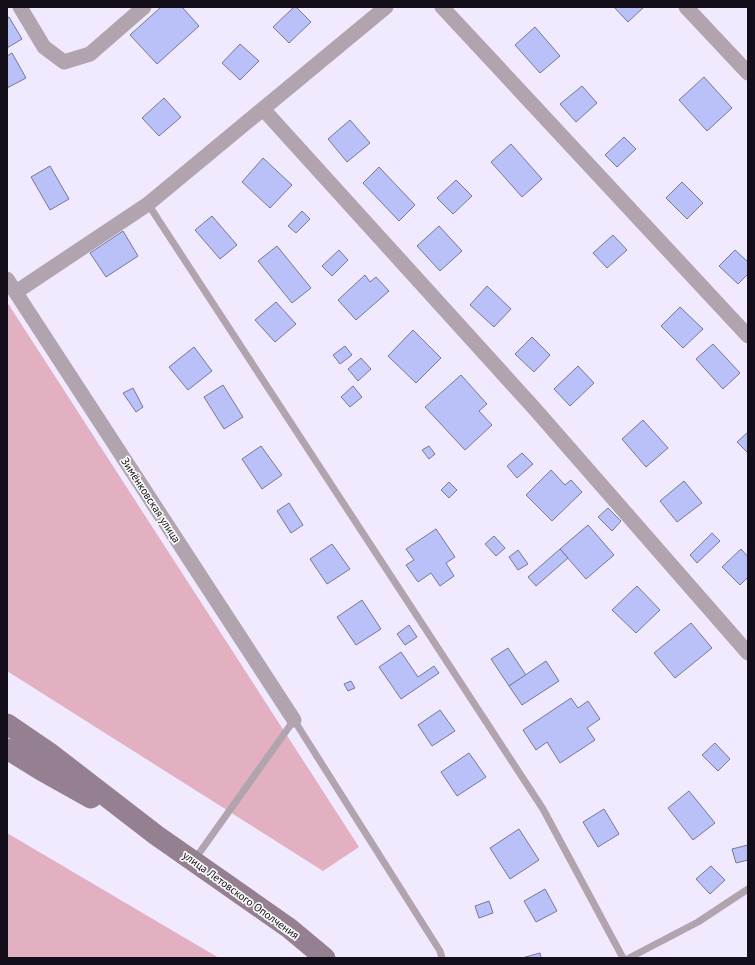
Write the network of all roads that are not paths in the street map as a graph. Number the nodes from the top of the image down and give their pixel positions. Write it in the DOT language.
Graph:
graph roads {
  1 [pos="20,7"];
  2 [pos="144,7"];
  3 [pos="386,7"];
  4 [pos="442,7"];
  5 [pos="686,7"];
  6 [pos="748,73"];
  7 [pos="263,109"];
  8 [pos="148,204"];
  9 [pos="7,279"];
  10 [pos="16,292"];
  11 [pos="748,336"];
  12 [pos="748,653"];
  13 [pos="294,720"];
  14 [pos="7,724"];
  15 [pos="7,749"];
  16 [pos="156,834"];
  17 [pos="194,861"];
  18 [pos="748,889"];
  19 [pos="325,958"];
  20 [pos="442,958"];
  21 [pos="623,958"];
  22 [pos="629,958"];
  1 -- 2 [label="street"];
  3 -- 7 [label="street"];
  4 -- 11 [label="street"];
  5 -- 6 [label="street"];
  7 -- 8 [label="street"];
  7 -- 12 [label="street"];
  8 -- 10 [label="street"];
  8 -- 21 [label="lane"];
  9 -- 10 [label="street, Зимёнковская улица"];
  10 -- 13 [label="street, Зимёнковская улица"];
  13 -- 17 [label="lane"];
  13 -- 20 [label="lane"];
  14 -- 16 [label="main road, улица Летовского Ополчения"];
  15 -- 16 [label="main road, улица Летовского Ополчения"];
  16 -- 17 [label="main road, улица Летовского Ополчения"];
  17 -- 19 [label="main road, улица Летовского Ополчения"];
  18 -- 22 [label="lane"];
}
